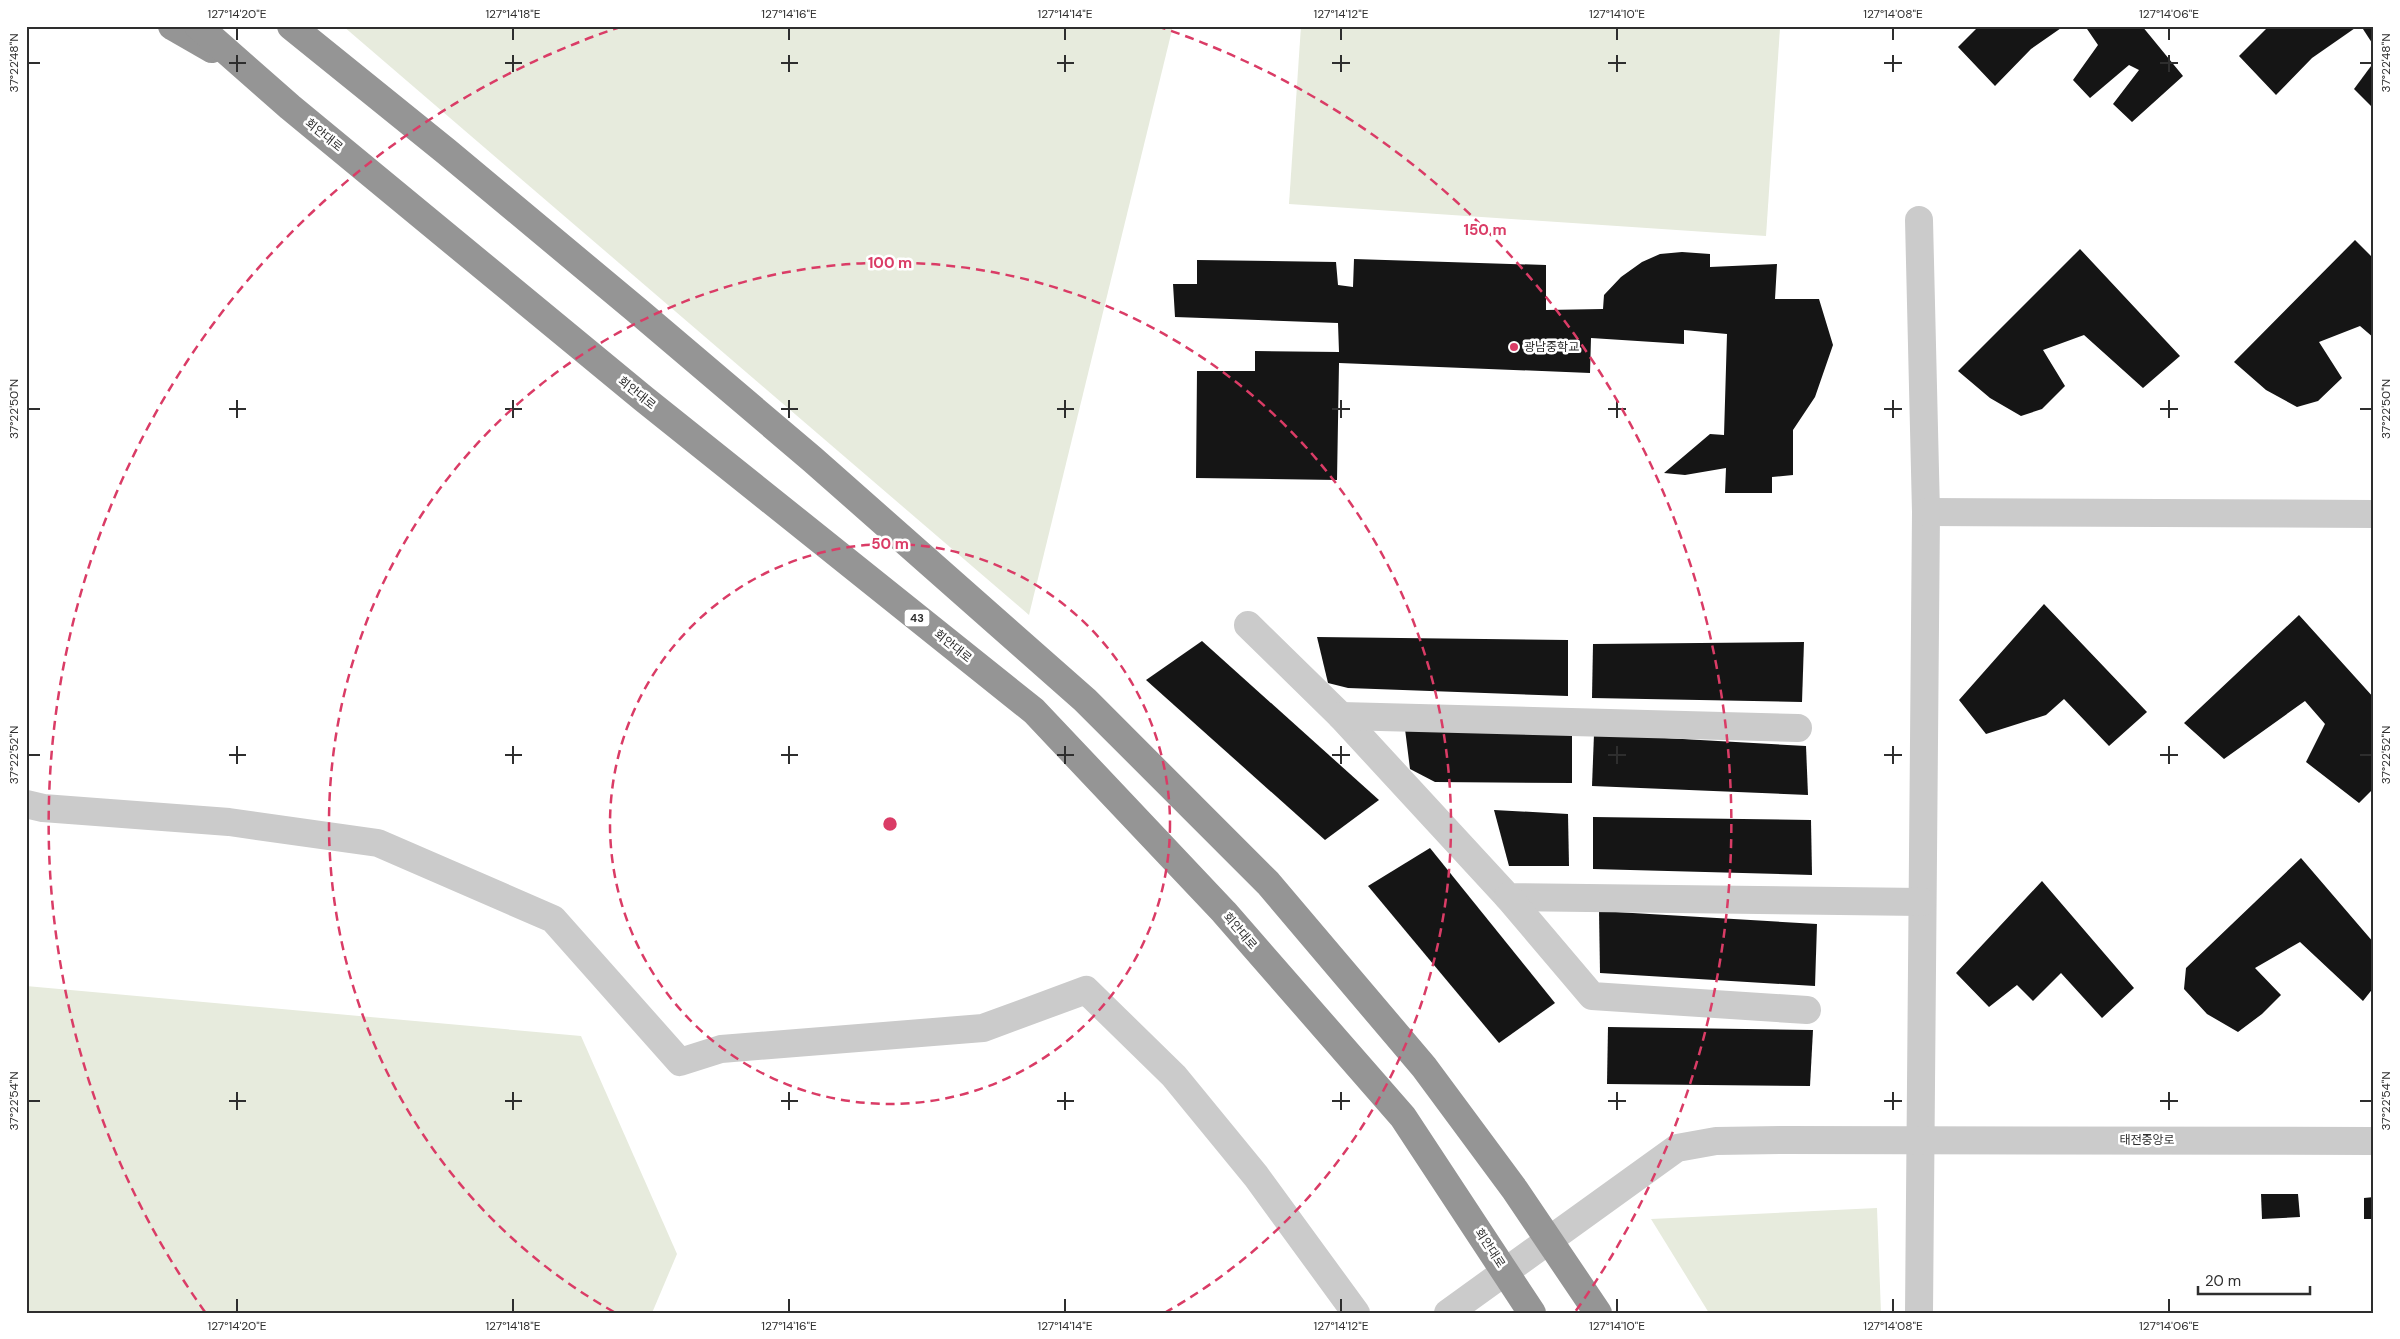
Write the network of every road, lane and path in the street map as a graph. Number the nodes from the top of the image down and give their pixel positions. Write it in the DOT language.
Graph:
graph roads {
  1 [pos="172,26"];
  2 [pos="198,26"];
  3 [pos="291,26"];
  4 [pos="243,66"];
  5 [pos="1919,220"];
  6 [pos="1926,512"];
  7 [pos="2374,514"];
  8 [pos="1248,626"];
  9 [pos="1341,716"];
  10 [pos="1798,728"];
  11 [pos="26,804"];
  12 [pos="1508,898"];
  13 [pos="1922,902"];
  14 [pos="1807,1010"];
  15 [pos="1919,1140"];
  16 [pos="2374,1141"];
  17 [pos="1356,1313"];
  18 [pos="1448,1313"];
  19 [pos="1532,1313"];
  20 [pos="1598,1313"];
  21 [pos="1919,1313"];
  1 -- 4 [label="highway"];
  2 -- 4 [label="highway, 회안대로 / 43"];
  3 -- 20 [label="highway"];
  4 -- 19 [label="highway, 회안대로 / 43"];
  5 -- 6 [label="street"];
  6 -- 7 [label="street"];
  6 -- 13 [label="street"];
  8 -- 9 [label="street"];
  9 -- 10 [label="street"];
  9 -- 12 [label="street"];
  11 -- 17 [label="street"];
  12 -- 13 [label="street"];
  12 -- 14 [label="street"];
  13 -- 15 [label="street"];
  15 -- 16 [label="street, 태전중앙로"];
  15 -- 18 [label="street, 태전중앙로"];
  15 -- 21 [label="street"];
}
